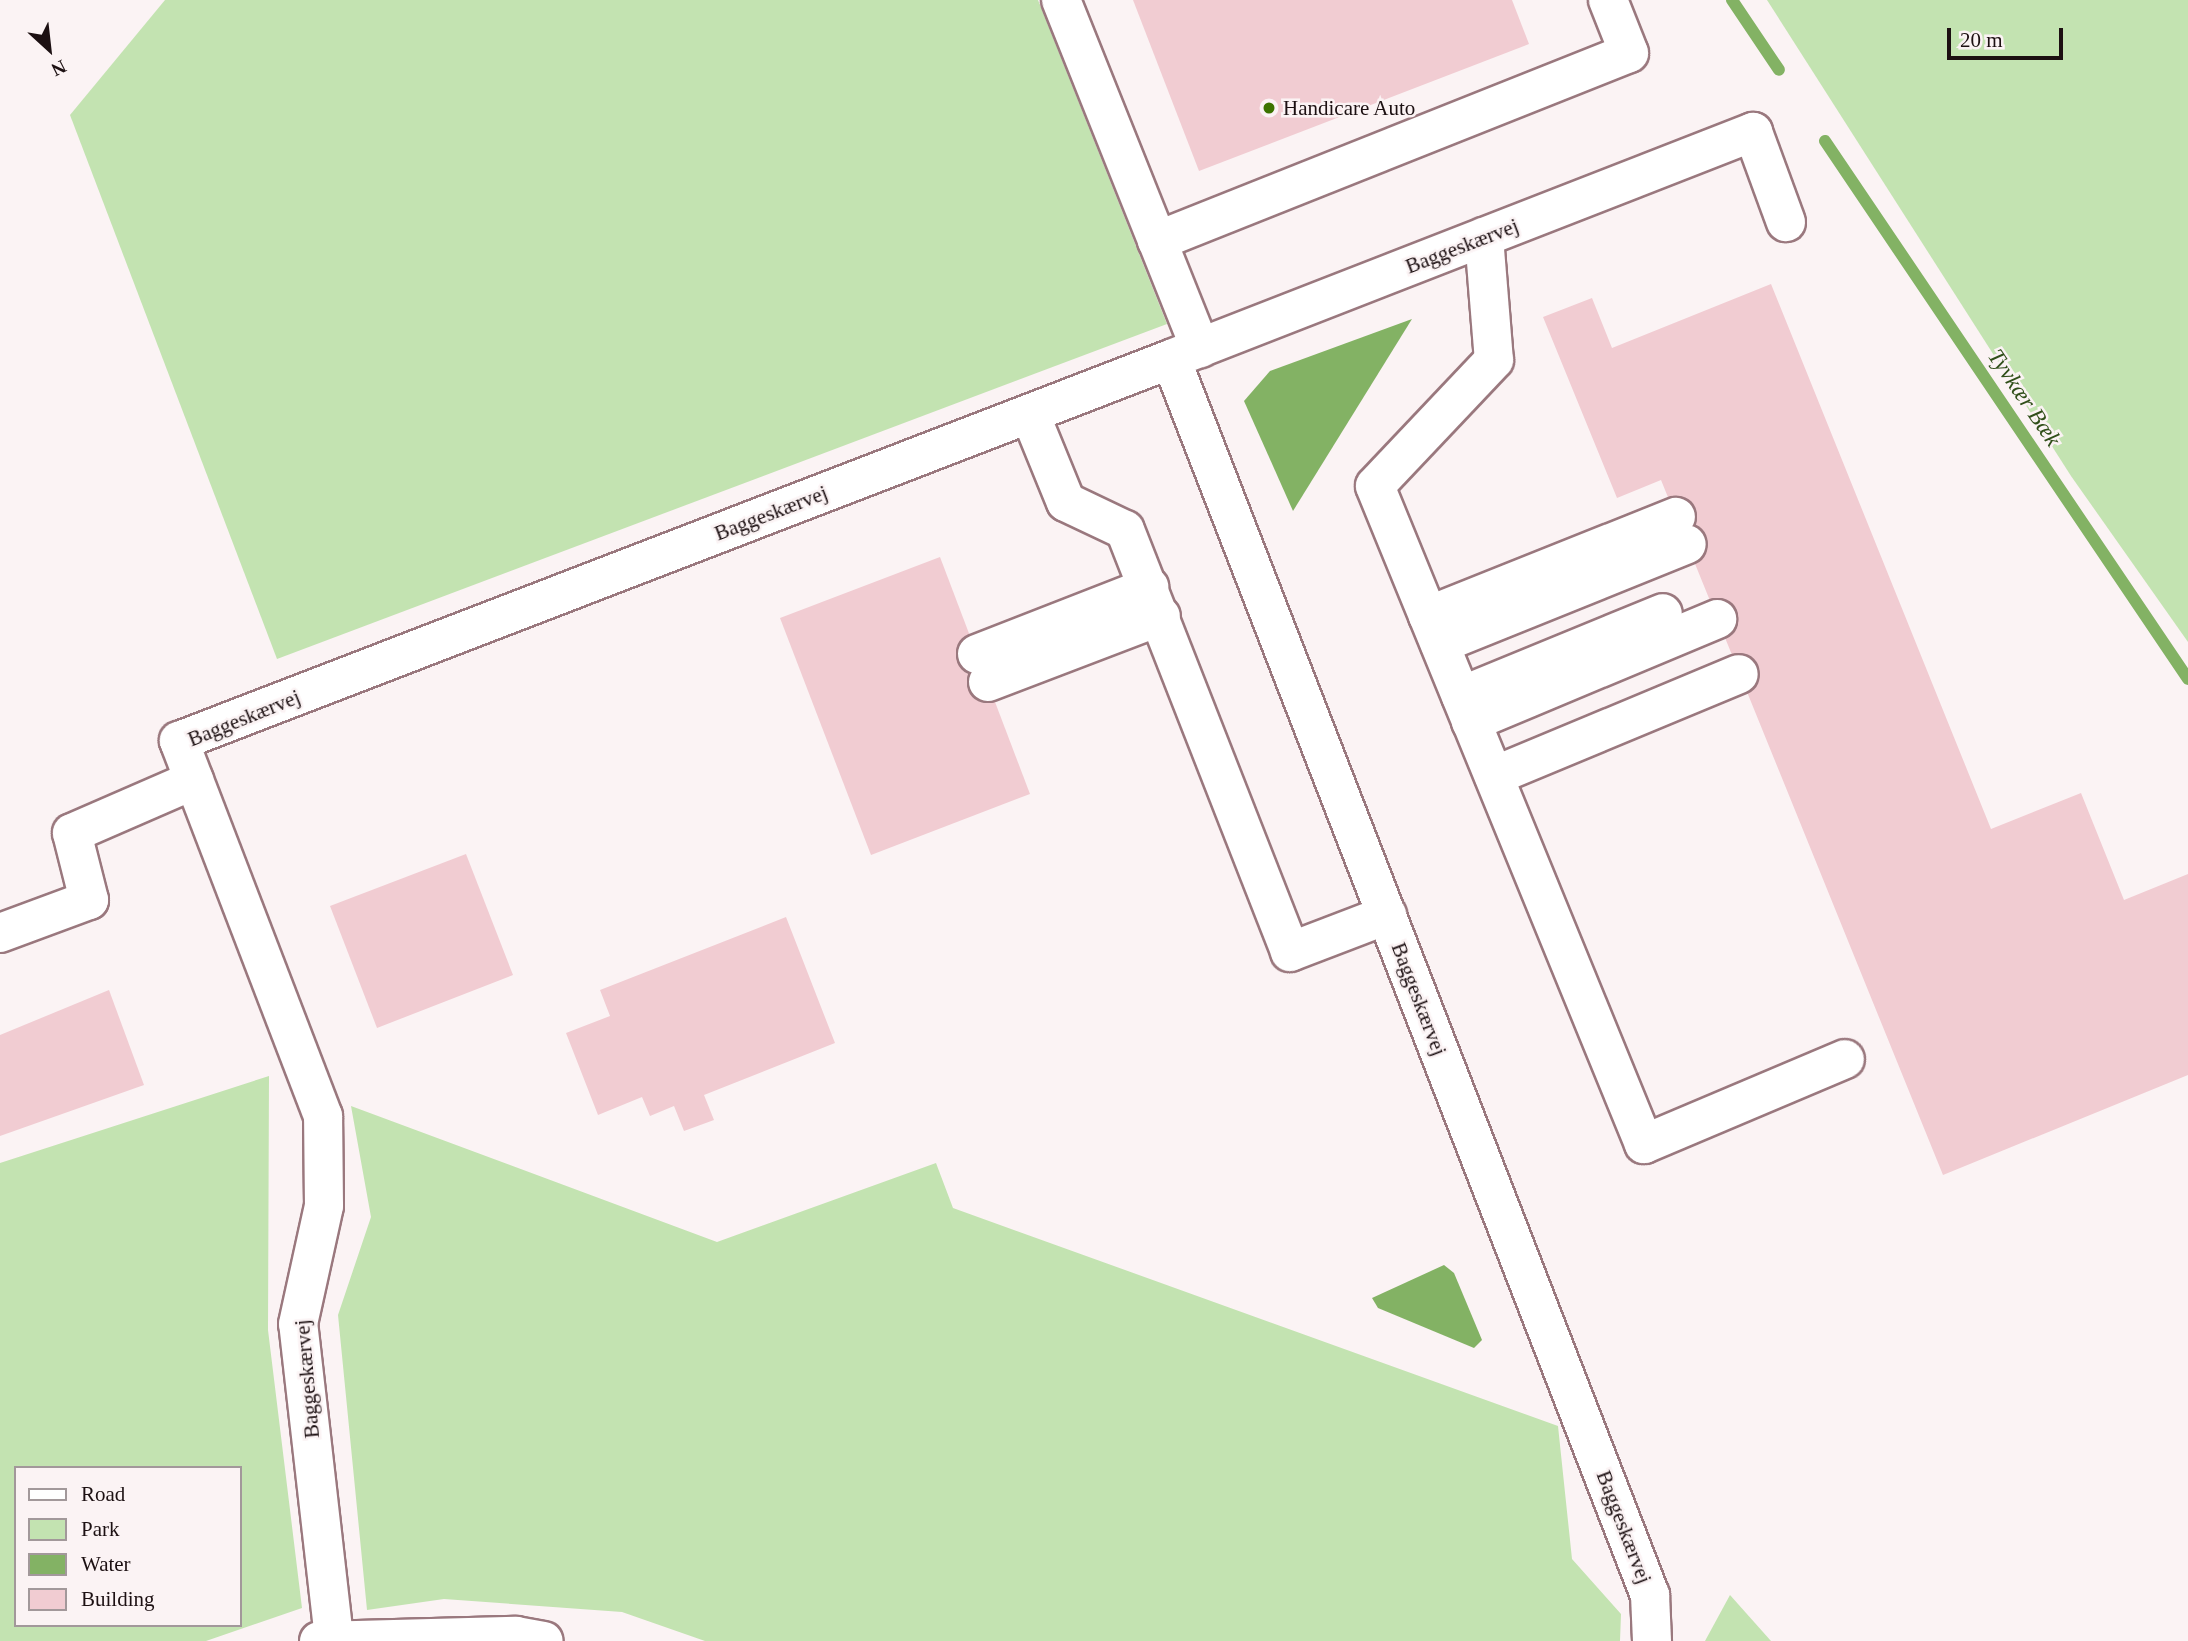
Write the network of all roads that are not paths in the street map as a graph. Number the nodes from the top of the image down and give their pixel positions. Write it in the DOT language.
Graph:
graph roads {
  1 [pos="1061,0"];
  2 [pos="1608,0"];
  3 [pos="1786,222"];
  4 [pos="1484,237"];
  5 [pos="1157,241"];
  6 [pos="1185,354"];
  7 [pos="1030,414"];
  8 [pos="1681,530"];
  9 [pos="1155,601"];
  10 [pos="1712,607"];
  11 [pos="1434,630"];
  12 [pos="982,668"];
  13 [pos="1744,686"];
  14 [pos="1466,709"];
  15 [pos="194,780"];
  16 [pos="1499,788"];
  17 [pos="1387,915"];
  18 [pos="0,933"];
  19 [pos="1845,1059"];
  20 [pos="327,1639"];
  21 [pos="544,1641"];
  22 [pos="1653,1641"];
  1 -- 5 [label="street"];
  2 -- 5 [label="street"];
  3 -- 4 [label="street, Baggeskærvej"];
  4 -- 6 [label="street, Baggeskærvej"];
  4 -- 11 [label="street"];
  5 -- 6 [label="street"];
  6 -- 7 [label="street, Baggeskærvej"];
  6 -- 17 [label="street, Baggeskærvej"];
  7 -- 9 [label="street"];
  7 -- 15 [label="street, Baggeskærvej"];
  8 -- 11 [label="street"];
  9 -- 12 [label="street"];
  9 -- 17 [label="street"];
  10 -- 14 [label="street"];
  11 -- 14 [label="street"];
  13 -- 16 [label="street"];
  14 -- 16 [label="street"];
  15 -- 18 [label="street"];
  15 -- 20 [label="street, Baggeskærvej"];
  16 -- 19 [label="street"];
  17 -- 22 [label="street, Baggeskærvej"];
  20 -- 21 [label="street, Baggeskærvej"];
}
